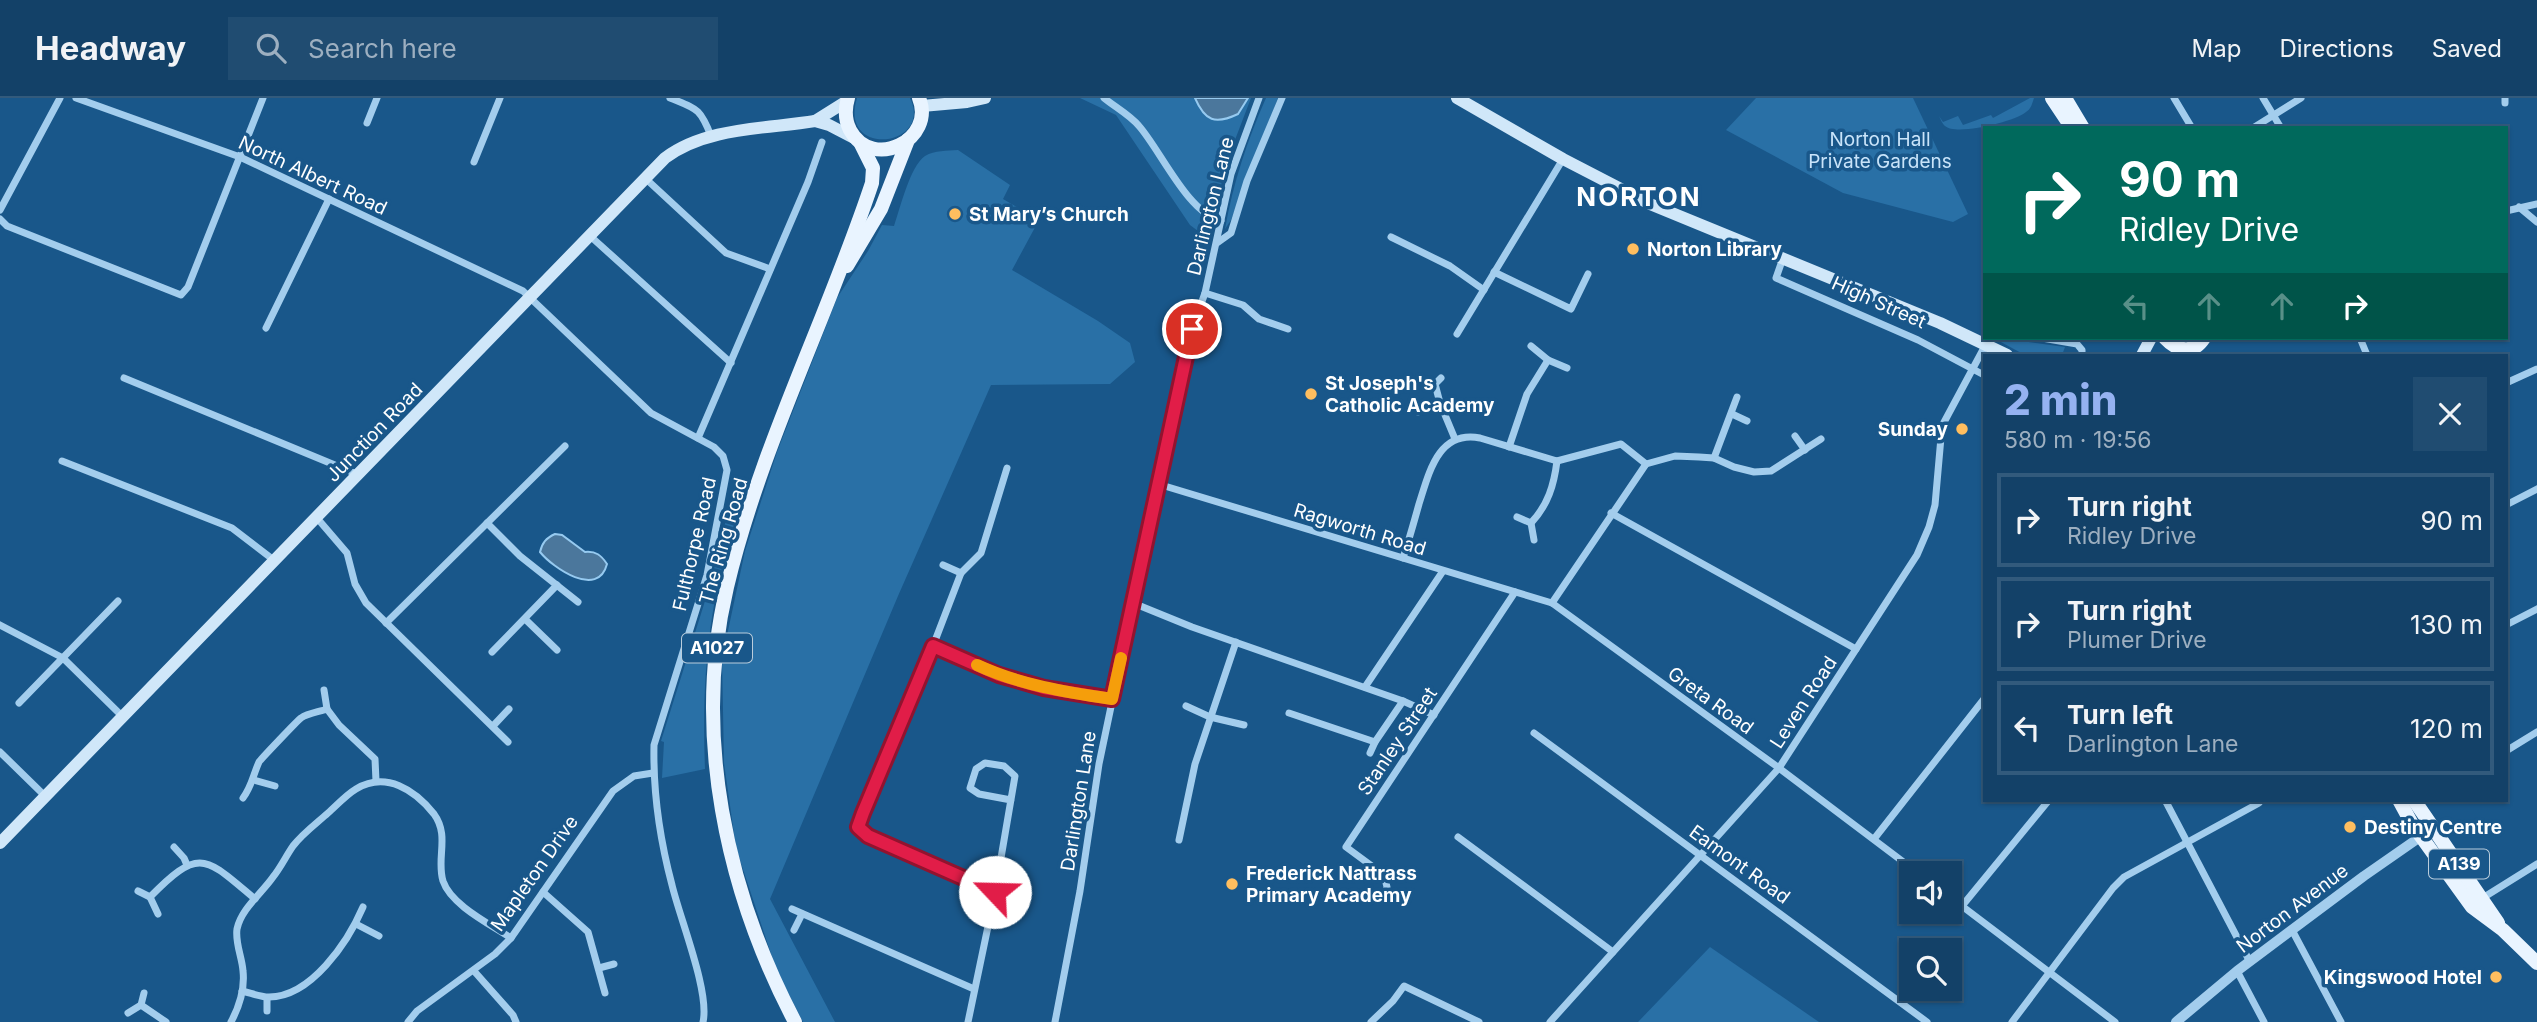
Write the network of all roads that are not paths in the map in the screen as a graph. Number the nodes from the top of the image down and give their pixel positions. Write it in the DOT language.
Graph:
graph roads {
  1 [pos="60,98"];
  2 [pos="76,98"];
  3 [pos="263,98"];
  4 [pos="377,98"];
  5 [pos="500,98"];
  6 [pos="670,98"];
  7 [pos="985,98"];
  8 [pos="1104,98"];
  9 [pos="1259,98"];
  10 [pos="1282,98"];
  11 [pos="1457,98"];
  12 [pos="2052,98"];
  13 [pos="2065,98"];
  14 [pos="2174,98"];
  15 [pos="2263,98"];
  16 [pos="2301,98"];
  17 [pos="847,100"];
  18 [pos="920,102"];
  19 [pos="2273,115"];
  20 [pos="815,121"];
  21 [pos="367,123"];
  22 [pos="2071,126"];
  23 [pos="2081,126"];
  24 [pos="2191,126"];
  25 [pos="2256,126"];
  26 [pos="2280,126"];
  27 [pos="711,136"];
  28 [pos="908,140"];
  29 [pos="858,141"];
  30 [pos="822,142"];
  31 [pos="240,157"];
  32 [pos="1563,159"];
  33 [pos="474,162"];
  34 [pos="645,177"];
  35 [pos="329,199"];
  36 [pos="2537,204"];
  37 [pos="2519,207"];
  38 [pos="0,210"];
  39 [pos="2508,210"];
  40 [pos="0,219"];
  41 [pos="1221,221"];
  42 [pos="2537,222"];
  43 [pos="590,235"];
  44 [pos="1391,237"];
  45 [pos="1217,243"];
  46 [pos="1783,258"];
  47 [pos="770,269"];
  48 [pos="1494,272"];
  49 [pos="1588,274"];
  50 [pos="837,281"];
  51 [pos="1484,290"];
  52 [pos="1205,293"];
  53 [pos="530,298"];
  54 [pos="266,328"];
  55 [pos="1288,329"];
  56 [pos="1457,334"];
  57 [pos="1983,339"];
  58 [pos="2054,340"];
  59 [pos="2168,340"];
  60 [pos="2202,340"];
  61 [pos="1989,341"];
  62 [pos="1531,346"];
  63 [pos="2188,353"];
  64 [pos="2006,354"];
  65 [pos="2082,354"];
  66 [pos="1548,360"];
  67 [pos="731,363"];
  68 [pos="1567,368"];
  69 [pos="1973,369"];
  70 [pos="2537,369"];
  71 [pos="1983,374"];
  72 [pos="1441,378"];
  73 [pos="124,379"];
  74 [pos="2508,382"];
  75 [pos="1737,397"];
  76 [pos="1440,403"];
  77 [pos="1418,412"];
  78 [pos="1732,414"];
  79 [pos="1747,421"];
  80 [pos="1795,436"];
  81 [pos="698,438"];
  82 [pos="1455,439"];
  83 [pos="1821,439"];
  84 [pos="565,446"];
  85 [pos="1509,447"];
  86 [pos="1805,450"];
  87 [pos="1714,458"];
  88 [pos="62,461"];
  89 [pos="1557,461"];
  90 [pos="1646,464"];
  91 [pos="1007,468"];
  92 [pos="359,475"];
  93 [pos="1158,484"];
  94 [pos="2537,489"];
  95 [pos="2508,504"];
  96 [pos="1611,513"];
  97 [pos="1517,517"];
  98 [pos="317,518"];
  99 [pos="487,523"];
  100 [pos="1531,523"];
  101 [pos="1534,540"];
  102 [pos="1403,558"];
  103 [pos="275,561"];
  104 [pos="943,565"];
  105 [pos="1443,571"];
  106 [pos="961,573"];
  107 [pos="557,585"];
  108 [pos="1515,592"];
  109 [pos="118,601"];
  110 [pos="578,602"];
  111 [pos="1133,603"];
  112 [pos="1552,603"];
  113 [pos="2537,609"];
  114 [pos="525,619"];
  115 [pos="386,623"];
  116 [pos="2508,624"];
  117 [pos="0,625"];
  118 [pos="1236,642"];
  119 [pos="933,646"];
  120 [pos="1856,649"];
  121 [pos="557,650"];
  122 [pos="492,652"];
  123 [pos="63,659"];
  124 [pos="1365,687"];
  125 [pos="324,690"];
  126 [pos="1112,699"];
  127 [pos="1983,700"];
  128 [pos="1403,701"];
  129 [pos="19,703"];
  130 [pos="1186,706"];
  131 [pos="327,709"];
  132 [pos="509,709"];
  133 [pos="1289,713"];
  134 [pos="1434,715"];
  135 [pos="122,716"];
  136 [pos="1210,716"];
  137 [pos="1244,725"];
  138 [pos="493,726"];
  139 [pos="2537,732"];
  140 [pos="1534,733"];
  141 [pos="1376,741"];
  142 [pos="508,742"];
  143 [pos="2508,750"];
  144 [pos="0,752"];
  145 [pos="1370,753"];
  146 [pos="1779,768"];
  147 [pos="653,773"];
  148 [pos="254,780"];
  149 [pos="376,781"];
  150 [pos="275,786"];
  151 [pos="46,796"];
  152 [pos="243,798"];
  153 [pos="1011,800"];
  154 [pos="2047,802"];
  155 [pos="2166,802"];
  156 [pos="2401,802"];
  157 [pos="2415,802"];
  158 [pos="2259,803"];
  159 [pos="2427,832"];
  160 [pos="1458,836"];
  161 [pos="1874,839"];
  162 [pos="1179,840"];
  163 [pos="2187,841"];
  164 [pos="0,844"];
  165 [pos="174,847"];
  166 [pos="1702,855"];
  167 [pos="1902,861"];
  168 [pos="2537,864"];
  169 [pos="187,865"];
  170 [pos="138,891"];
  171 [pos="542,892"];
  172 [pos="995,892"];
  173 [pos="150,897"];
  174 [pos="255,899"];
  175 [pos="1383,901"];
  176 [pos="2477,902"];
  177 [pos="1962,906"];
  178 [pos="363,907"];
  179 [pos="792,909"];
  180 [pos="158,914"];
  181 [pos="802,914"];
  182 [pos="356,924"];
  183 [pos="794,930"];
  184 [pos="2292,930"];
  185 [pos="379,936"];
  186 [pos="511,938"];
  187 [pos="1613,952"];
  188 [pos="2250,962"];
  189 [pos="2537,963"];
  190 [pos="614,964"];
  191 [pos="599,968"];
  192 [pos="474,971"];
  193 [pos="2237,971"];
  194 [pos="2050,973"];
  195 [pos="974,989"];
  196 [pos="242,991"];
  197 [pos="144,993"];
  198 [pos="605,993"];
  199 [pos="267,998"];
  200 [pos="141,1005"];
  201 [pos="267,1011"];
  202 [pos="128,1013"];
  203 [pos="166,1022"];
  204 [pos="231,1022"];
  205 [pos="408,1022"];
  206 [pos="516,1022"];
  207 [pos="703,1022"];
  208 [pos="795,1022"];
  209 [pos="968,1022"];
  210 [pos="1055,1022"];
  211 [pos="1371,1022"];
  212 [pos="1479,1022"];
  213 [pos="1550,1022"];
  214 [pos="1927,1022"];
  215 [pos="2012,1022"];
  216 [pos="2115,1022"];
  217 [pos="2176,1022"];
  218 [pos="2264,1022"];
  219 [pos="2342,1022"];
  1 -- 38 [label="street"];
  2 -- 31 [label="street, North Albert Road"];
  3 -- 31 [label="street"];
  4 -- 21 [label="street"];
  5 -- 33 [label="street"];
  6 -- 27 [label="street"];
  7 -- 18 [label="main road"];
  8 -- 41 [label="street"];
  9 -- 41 [label="street, Darlington Lane"];
  10 -- 45 [label="street"];
  11 -- 32 [label="main road, High Street"];
  12 -- 22 [label="main road"];
  13 -- 23 [label="main road"];
  14 -- 24 [label="street"];
  15 -- 19 [label="street"];
  16 -- 19 [label="street"];
  17 -- 20 [label="main road, Junction Road"];
  17 -- 29 [label="main road, A1027"];
  18 -- 28 [label="main road, A1027"];
  19 -- 25 [label="street"];
  19 -- 26 [label="street"];
  20 -- 27 [label="main road, Junction Road"];
  20 -- 29 [label="main road"];
  27 -- 34 [label="main road, Junction Road"];
  28 -- 29 [label="main road"];
  28 -- 50 [label="main road, The Ring Road / A1027"];
  29 -- 50 [label="main road, The Ring Road / A1027"];
  30 -- 47 [label="street"];
  31 -- 35 [label="street, North Albert Road"];
  31 -- 40 [label="street"];
  32 -- 46 [label="main road, High Street"];
  32 -- 48 [label="street"];
  34 -- 43 [label="main road, Junction Road"];
  34 -- 47 [label="street"];
  35 -- 53 [label="street, North Albert Road"];
  35 -- 54 [label="street"];
  36 -- 37 [label="street"];
  37 -- 39 [label="street"];
  37 -- 42 [label="street"];
  41 -- 45 [label="street, Darlington Lane"];
  43 -- 53 [label="main road, Junction Road"];
  43 -- 67 [label="street"];
  44 -- 51 [label="street"];
  45 -- 52 [label="street, Darlington Lane"];
  46 -- 57 [label="main road, High Street"];
  46 -- 69 [label="street, High Street"];
  47 -- 67 [label="street"];
  48 -- 49 [label="street"];
  48 -- 51 [label="street"];
  50 -- 208 [label="main road, The Ring Road / A1027"];
  51 -- 56 [label="street"];
  52 -- 55 [label="street"];
  52 -- 93 [label="street, Darlington Lane"];
  53 -- 81 [label="street, North Albert Road"];
  53 -- 92 [label="main road, Junction Road"];
  58 -- 65 [label="street"];
  59 -- 63 [label="main road"];
  60 -- 63 [label="main road"];
  61 -- 64 [label="main road, High Street"];
  61 -- 69 [label="street, Leven Road"];
  62 -- 66 [label="street"];
  66 -- 68 [label="street"];
  66 -- 85 [label="street"];
  67 -- 81 [label="street"];
  69 -- 71 [label="street, High Street"];
  69 -- 120 [label="street, Leven Road"];
  70 -- 74 [label="street"];
  72 -- 76 [label="street"];
  73 -- 92 [label="street"];
  75 -- 78 [label="street"];
  76 -- 77 [label="street"];
  76 -- 82 [label="street"];
  78 -- 79 [label="street"];
  78 -- 87 [label="street"];
  80 -- 86 [label="street"];
  81 -- 147 [label="street, Fulthorpe Road"];
  82 -- 85 [label="street"];
  82 -- 102 [label="street"];
  83 -- 86 [label="street"];
  84 -- 99 [label="street"];
  85 -- 89 [label="street"];
  86 -- 87 [label="street"];
  87 -- 90 [label="street"];
  88 -- 103 [label="street"];
  89 -- 90 [label="street"];
  89 -- 100 [label="street"];
  90 -- 96 [label="street"];
  91 -- 106 [label="street"];
  92 -- 98 [label="main road, Junction Road"];
  93 -- 102 [label="street, Ragworth Road"];
  93 -- 111 [label="street, Darlington Lane"];
  94 -- 95 [label="street"];
  96 -- 112 [label="street"];
  96 -- 120 [label="street"];
  97 -- 100 [label="street"];
  98 -- 103 [label="main road, Junction Road"];
  98 -- 115 [label="street"];
  99 -- 107 [label="street"];
  99 -- 115 [label="street"];
  100 -- 101 [label="street"];
  102 -- 105 [label="street, Ragworth Road"];
  103 -- 135 [label="main road, Junction Road"];
  104 -- 106 [label="street"];
  105 -- 108 [label="street, Ragworth Road"];
  105 -- 124 [label="street"];
  106 -- 119 [label="street"];
  107 -- 110 [label="street"];
  107 -- 114 [label="street"];
  108 -- 112 [label="street, Ragworth Road"];
  108 -- 134 [label="street, Stanley Street"];
  109 -- 123 [label="street"];
  111 -- 118 [label="street"];
  111 -- 126 [label="street, Darlington Lane"];
  112 -- 146 [label="street, Greta Road"];
  113 -- 116 [label="street"];
  114 -- 121 [label="street"];
  114 -- 122 [label="street"];
  115 -- 138 [label="street"];
  117 -- 123 [label="street"];
  118 -- 124 [label="street"];
  118 -- 136 [label="street"];
  119 -- 126 [label="street"];
  119 -- 172 [label="street"];
  120 -- 146 [label="street, Leven Road"];
  123 -- 129 [label="street"];
  123 -- 135 [label="street"];
  124 -- 128 [label="street"];
  125 -- 131 [label="street"];
  126 -- 210 [label="street, Darlington Lane"];
  127 -- 161 [label="street"];
  128 -- 134 [label="street"];
  128 -- 141 [label="street"];
  130 -- 136 [label="street"];
  131 -- 148 [label="street"];
  131 -- 149 [label="street"];
  132 -- 138 [label="street"];
  133 -- 141 [label="street"];
  134 -- 175 [label="street, Stanley Street"];
  135 -- 151 [label="main road, Junction Road"];
  136 -- 137 [label="street"];
  136 -- 162 [label="street"];
  138 -- 142 [label="street"];
  139 -- 143 [label="street"];
  140 -- 166 [label="street, Eamont Road"];
  141 -- 145 [label="street"];
  144 -- 151 [label="street"];
  146 -- 161 [label="street, Greta Road"];
  146 -- 166 [label="street, Leven Road"];
  147 -- 171 [label="street, Mapleton Drive"];
  147 -- 207 [label="street, Fulthorpe Road"];
  148 -- 150 [label="street"];
  148 -- 152 [label="street"];
  149 -- 174 [label="street"];
  149 -- 186 [label="street"];
  151 -- 164 [label="main road, Junction Road"];
  153 -- 153 [label="street"];
  153 -- 172 [label="street"];
  154 -- 177 [label="street"];
  155 -- 163 [label="street"];
  156 -- 159 [label="main road, A139"];
  157 -- 159 [label="main road, A139"];
  158 -- 163 [label="street"];
  159 -- 176 [label="main road, A139"];
  159 -- 184 [label="street, Norton Avenue"];
  160 -- 187 [label="street"];
  161 -- 167 [label="street, Greta Road"];
  163 -- 188 [label="street"];
  163 -- 194 [label="street"];
  165 -- 169 [label="street"];
  166 -- 187 [label="street, Leven Road"];
  166 -- 214 [label="street, Eamont Road"];
  168 -- 176 [label="street"];
  169 -- 173 [label="street"];
  169 -- 174 [label="street"];
  170 -- 173 [label="street"];
  171 -- 186 [label="street, Mapleton Drive"];
  171 -- 191 [label="street"];
  172 -- 195 [label="street"];
  173 -- 180 [label="street"];
  174 -- 196 [label="street"];
  176 -- 189 [label="main road, A139"];
  177 -- 194 [label="street"];
  178 -- 182 [label="street"];
  179 -- 181 [label="street"];
  181 -- 183 [label="street"];
  181 -- 195 [label="street"];
  182 -- 185 [label="street"];
  182 -- 199 [label="street"];
  184 -- 188 [label="street, Norton Avenue"];
  184 -- 219 [label="street"];
  186 -- 192 [label="street, Mapleton Drive"];
  187 -- 213 [label="street, Leven Road"];
  188 -- 193 [label="street, Norton Avenue"];
  190 -- 191 [label="street"];
  191 -- 198 [label="street"];
  192 -- 205 [label="street, Mapleton Drive"];
  192 -- 206 [label="street"];
  193 -- 217 [label="street, Norton Avenue"];
  193 -- 218 [label="street"];
  194 -- 215 [label="street"];
  194 -- 216 [label="street"];
  195 -- 209 [label="street"];
  196 -- 199 [label="street"];
  196 -- 204 [label="street"];
  197 -- 200 [label="street"];
  199 -- 201 [label="street"];
  200 -- 202 [label="street"];
  200 -- 203 [label="street"];
  211 -- 212 [label="street"];
}
